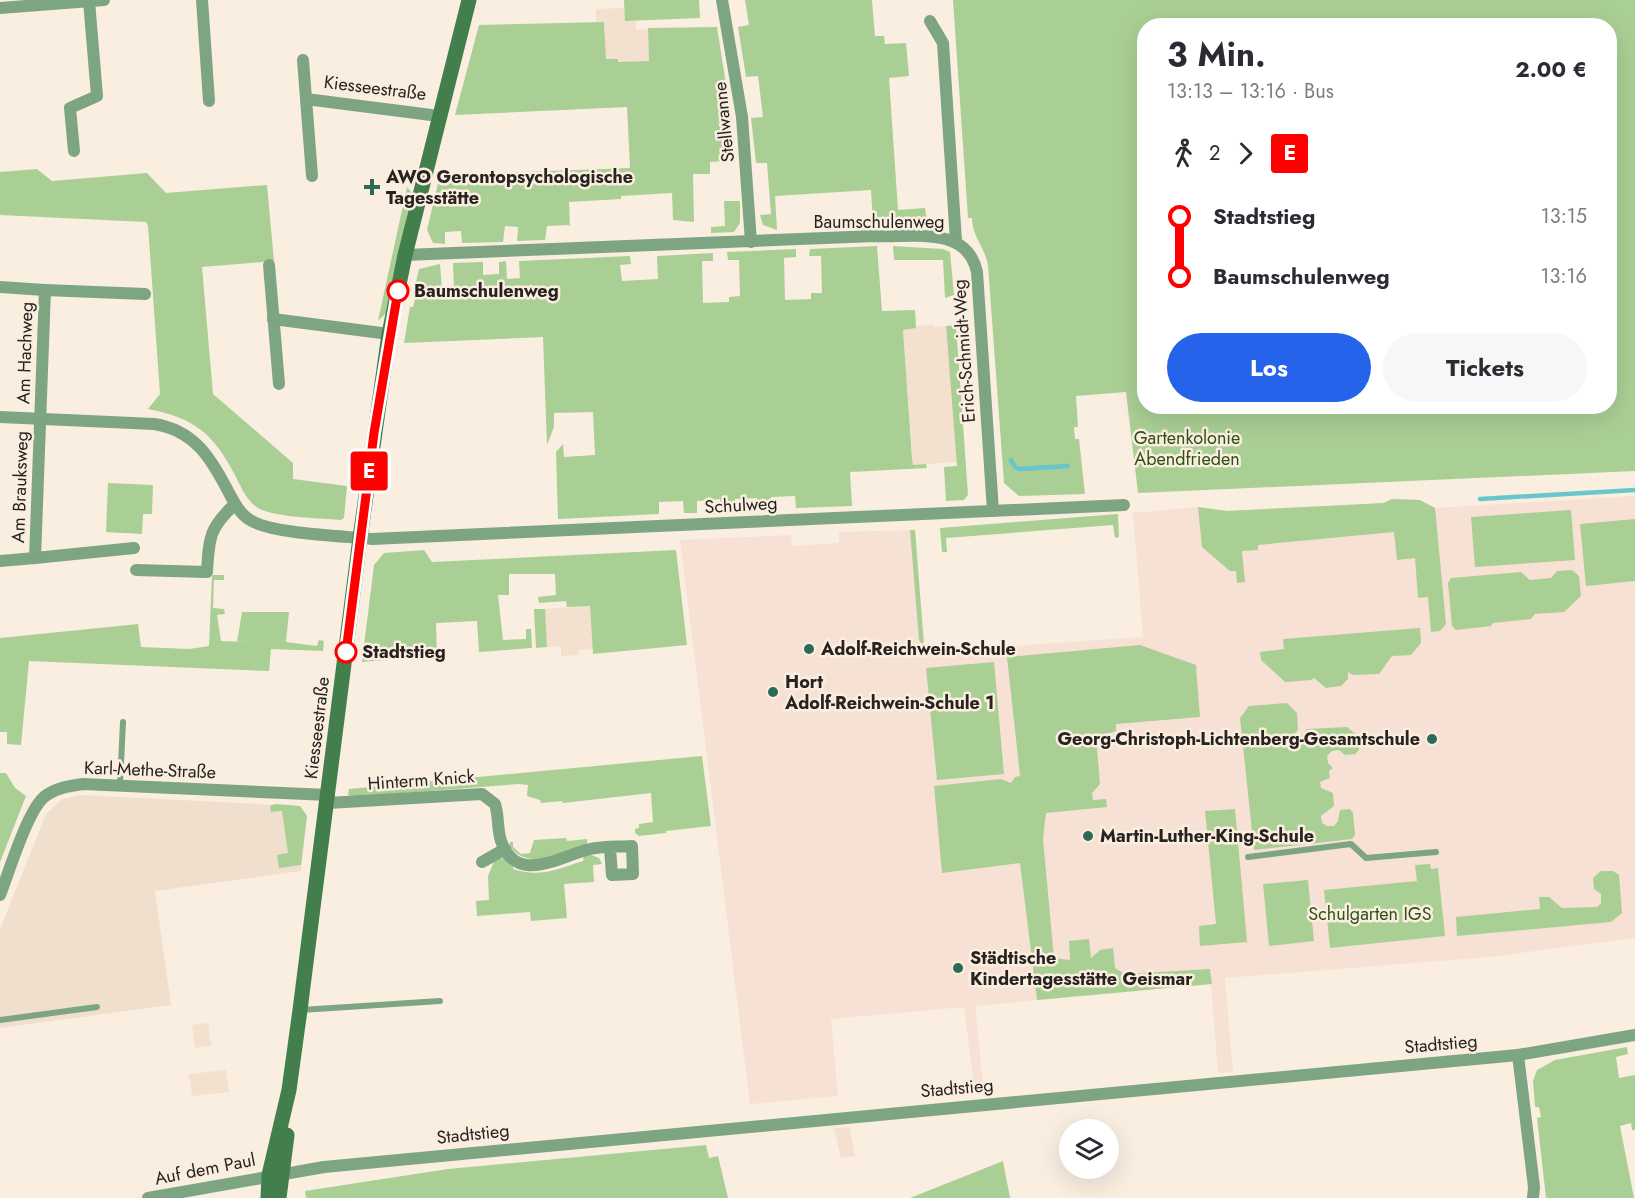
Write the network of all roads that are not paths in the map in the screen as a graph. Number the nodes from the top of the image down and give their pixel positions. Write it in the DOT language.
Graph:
graph roads {
  1 [pos="104,0"];
  2 [pos="202,0"];
  3 [pos="470,0"];
  4 [pos="722,0"];
  5 [pos="89,1"];
  6 [pos="0,9"];
  7 [pos="930,21"];
  8 [pos="303,60"];
  9 [pos="306,99"];
  10 [pos="209,100"];
  11 [pos="439,116"];
  12 [pos="74,151"];
  13 [pos="312,176"];
  14 [pos="956,241"];
  15 [pos="751,242"];
  16 [pos="405,255"];
  17 [pos="269,265"];
  18 [pos="0,287"];
  19 [pos="45,290"];
  20 [pos="145,294"];
  21 [pos="273,319"];
  22 [pos="389,334"];
  23 [pos="279,384"];
  24 [pos="0,417"];
  25 [pos="40,418"];
  26 [pos="236,504"];
  27 [pos="1124,505"];
  28 [pos="993,511"];
  29 [pos="360,538"];
  30 [pos="134,548"];
  31 [pos="35,558"];
  32 [pos="0,561"];
  33 [pos="136,570"];
  34 [pos="123,722"];
  35 [pos="120,786"];
  36 [pos="328,799"];
  37 [pos="610,848"];
  38 [pos="505,849"];
  39 [pos="1436,852"];
  40 [pos="1248,857"];
  41 [pos="482,862"];
  42 [pos="0,895"];
  43 [pos="440,1001"];
  44 [pos="97,1007"];
  45 [pos="300,1010"];
  46 [pos="0,1020"];
  47 [pos="1635,1035"];
  48 [pos="1518,1055"];
  49 [pos="275,1174"];
  50 [pos="148,1198"];
  51 [pos="268,1198"];
  52 [pos="279,1198"];
  53 [pos="1533,1198"];
  1 -- 5 [label="street"];
  2 -- 10 [label="street"];
  3 -- 11 [label="street, Kiesseestraße"];
  4 -- 15 [label="street, Stellwanne"];
  5 -- 6 [label="street"];
  5 -- 12 [label="street"];
  7 -- 14 [label="street"];
  8 -- 9 [label="street, Kiesseestraße"];
  9 -- 11 [label="street, Kiesseestraße"];
  9 -- 13 [label="street, Kiesseestraße"];
  11 -- 16 [label="street, Kiesseestraße"];
  14 -- 15 [label="street, Baumschulenweg"];
  14 -- 28 [label="street, Erich-Schmidt-Weg"];
  15 -- 16 [label="street, Baumschulenweg"];
  16 -- 22 [label="street, Kiesseestraße"];
  17 -- 21 [label="street"];
  18 -- 19 [label="street, Am Hachweg"];
  19 -- 20 [label="street, Am Hachweg"];
  19 -- 25 [label="street, Am Hachweg"];
  21 -- 22 [label="street"];
  21 -- 23 [label="street"];
  22 -- 29 [label="street, Kiesseestraße"];
  24 -- 25 [label="street, Schulweg"];
  25 -- 26 [label="street, Schulweg"];
  25 -- 31 [label="street, Am Brauksweg"];
  26 -- 29 [label="street, Schulweg"];
  26 -- 33 [label="street"];
  27 -- 28 [label="street, Schulweg"];
  28 -- 29 [label="street, Schulweg"];
  29 -- 36 [label="street, Kiesseestraße"];
  30 -- 31 [label="street, Am Brauksweg"];
  31 -- 32 [label="street, Am Brauksweg"];
  34 -- 35 [label="lane"];
  35 -- 36 [label="street, Karl-Methe-Straße"];
  35 -- 42 [label="street, Karl-Methe-Straße"];
  36 -- 38 [label="street, Hinterm Knick"];
  36 -- 45 [label="street, Kiesseestraße"];
  37 -- 38 [label="street"];
  38 -- 41 [label="street"];
  39 -- 40 [label="lane"];
  43 -- 45 [label="lane"];
  44 -- 46 [label="lane"];
  45 -- 49 [label="street, Kiesseestraße"];
  47 -- 48 [label="street, Stadtstieg"];
  48 -- 49 [label="street, Stadtstieg"];
  48 -- 53 [label="street"];
  49 -- 50 [label="street, Auf dem Paul"];
  49 -- 51 [label="street, Kiesseestraße"];
  49 -- 52 [label="street, Kiesseestraße"];
}
